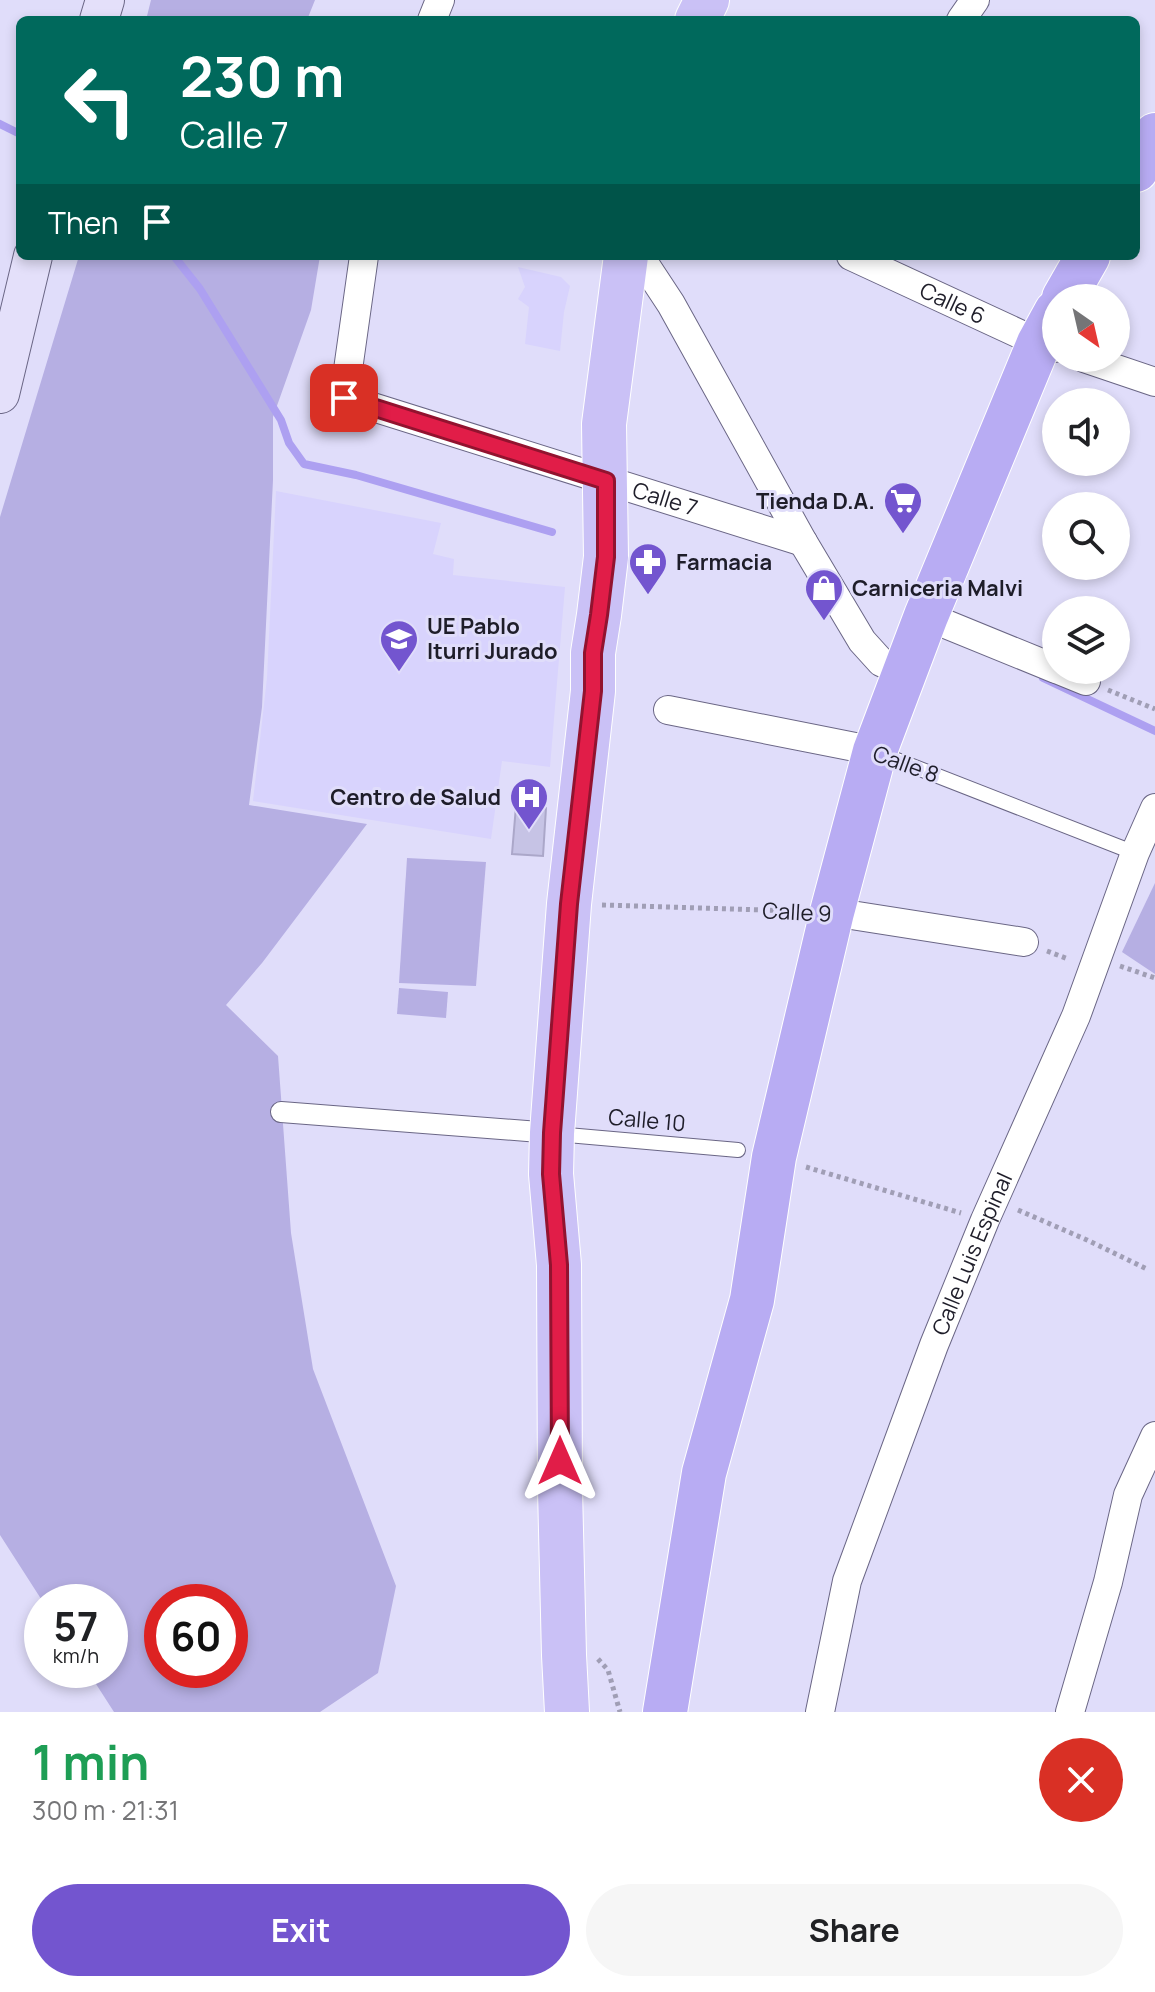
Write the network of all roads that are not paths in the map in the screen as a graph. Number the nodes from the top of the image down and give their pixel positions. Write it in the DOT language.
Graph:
graph roads {
  1 [pos="32,260"];
  2 [pos="363,260"];
  3 [pos="627,260"];
  4 [pos="635,260"];
  5 [pos="863,260"];
  6 [pos="1086,260"];
  7 [pos="1072,284"];
  8 [pos="1042,332"];
  9 [pos="1042,353"];
  10 [pos="1125,372"];
  11 [pos="1155,382"];
  12 [pos="0,394"];
  13 [pos="606,481"];
  14 [pos="803,542"];
  15 [pos="926,616"];
  16 [pos="1042,663"];
  17 [pos="905,673"];
  18 [pos="668,710"];
  19 [pos="875,751"];
  20 [pos="1155,808"];
  21 [pos="1135,853"];
  22 [pos="832,912"];
  23 [pos="1024,942"];
  24 [pos="281,1112"];
  25 [pos="552,1133"];
  26 [pos="756,1154"];
  27 [pos="1155,1436"];
  28 [pos="567,1712"];
  29 [pos="665,1712"];
  30 [pos="820,1712"];
  31 [pos="1070,1712"];
  1 -- 12 [label="main road"];
  2 -- 13 [label="street, Calle 7"];
  3 -- 13 [label="main road"];
  4 -- 14 [label="street"];
  5 -- 8 [label="street, Calle 6"];
  6 -- 7 [label="highway"];
  9 -- 15 [label="highway"];
  10 -- 11 [label="street"];
  13 -- 14 [label="street, Calle 7"];
  13 -- 25 [label="main road"];
  14 -- 17 [label="street"];
  15 -- 16 [label="street"];
  15 -- 17 [label="highway"];
  17 -- 19 [label="highway"];
  18 -- 19 [label="street, Calle 8"];
  19 -- 21 [label="lane, Calle 8"];
  19 -- 22 [label="highway"];
  20 -- 21 [label="street, Calle Luis Espinal"];
  21 -- 30 [label="street, Calle Luis Espinal"];
  22 -- 23 [label="street, Calle 9"];
  22 -- 26 [label="highway"];
  24 -- 25 [label="street"];
  25 -- 26 [label="lane, Calle 10"];
  25 -- 28 [label="main road"];
  26 -- 29 [label="highway"];
  27 -- 31 [label="street"];
}
